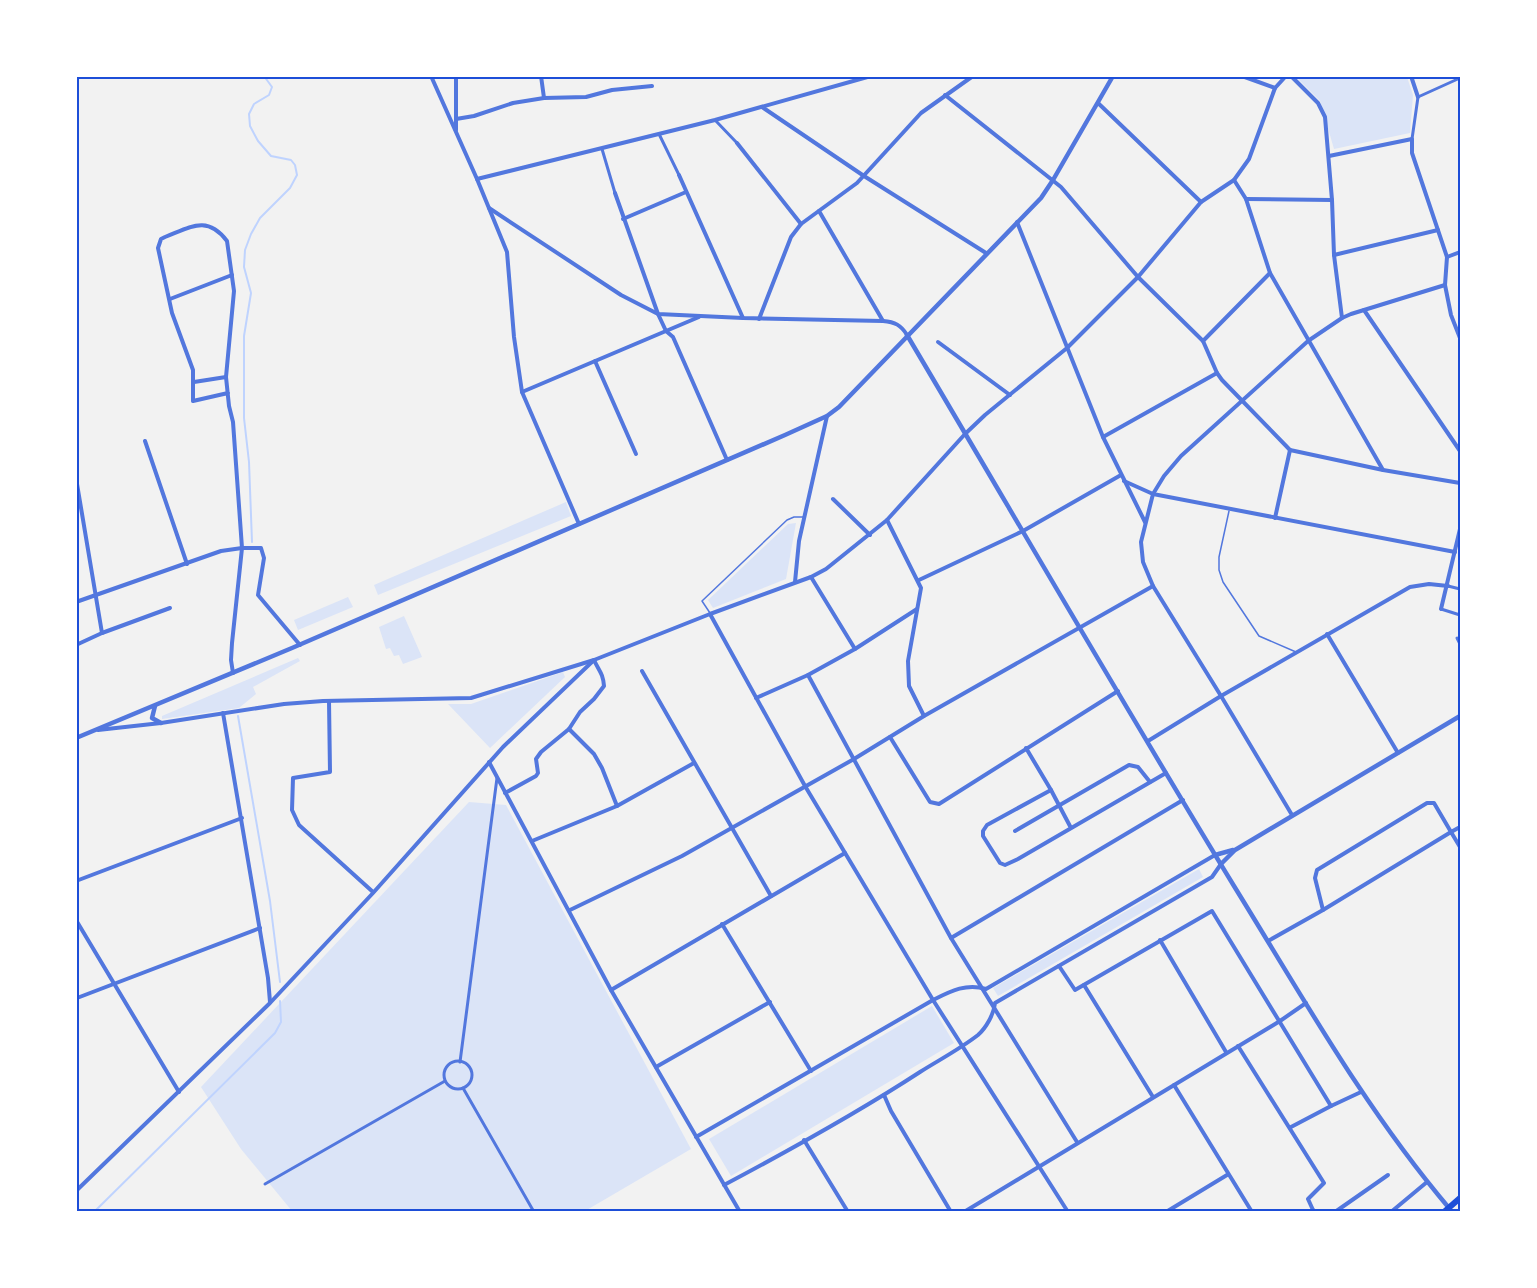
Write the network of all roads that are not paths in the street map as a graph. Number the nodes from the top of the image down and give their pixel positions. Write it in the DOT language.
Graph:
graph roads {
  1 [pos="431,76"];
  2 [pos="456,76"];
  3 [pos="541,76"];
  4 [pos="871,76"];
  5 [pos="1113,76"];
  6 [pos="1242,76"];
  7 [pos="1286,76"];
  8 [pos="1292,76"];
  9 [pos="1411,76"];
  10 [pos="973,77"];
  11 [pos="1461,78"];
  12 [pos="1251,79"];
  13 [pos="652,86"];
  14 [pos="1275,88"];
  15 [pos="945,95"];
  16 [pos="1418,97"];
  17 [pos="544,98"];
  18 [pos="1098,103"];
  19 [pos="762,107"];
  20 [pos="456,119"];
  21 [pos="715,120"];
  22 [pos="456,134"];
  23 [pos="659,134"];
  24 [pos="1412,139"];
  25 [pos="737,143"];
  26 [pos="602,148"];
  27 [pos="1329,156"];
  28 [pos="679,176"];
  29 [pos="864,176"];
  30 [pos="477,179"];
  31 [pos="1053,180"];
  32 [pos="1234,180"];
  33 [pos="686,192"];
  34 [pos="615,193"];
  35 [pos="1246,199"];
  36 [pos="1332,200"];
  37 [pos="1201,202"];
  38 [pos="489,208"];
  39 [pos="819,211"];
  40 [pos="623,219"];
  41 [pos="1017,222"];
  42 [pos="801,224"];
  43 [pos="1438,230"];
  44 [pos="1461,252"];
  45 [pos="986,254"];
  46 [pos="1334,255"];
  47 [pos="1447,257"];
  48 [pos="1270,273"];
  49 [pos="232,275"];
  50 [pos="1138,277"];
  51 [pos="1445,285"];
  52 [pos="170,299"];
  53 [pos="1364,309"];
  54 [pos="658,314"];
  55 [pos="702,316"];
  56 [pos="743,318"];
  57 [pos="1342,318"];
  58 [pos="759,319"];
  59 [pos="884,321"];
  60 [pos="666,331"];
  61 [pos="907,335"];
  62 [pos="1461,338"];
  63 [pos="1203,341"];
  64 [pos="1308,341"];
  65 [pos="938,342"];
  66 [pos="1067,348"];
  67 [pos="595,361"];
  68 [pos="1217,373"];
  69 [pos="226,377"];
  70 [pos="194,382"];
  71 [pos="522,392"];
  72 [pos="228,393"];
  73 [pos="1010,395"];
  74 [pos="1243,402"];
  75 [pos="827,416"];
  76 [pos="965,434"];
  77 [pos="1103,437"];
  78 [pos="145,441"];
  79 [pos="1290,450"];
  80 [pos="1461,451"];
  81 [pos="636,454"];
  82 [pos="727,460"];
  83 [pos="1383,470"];
  84 [pos="1121,475"];
  85 [pos="76,478"];
  86 [pos="1124,480"];
  87 [pos="1461,483"];
  88 [pos="1153,494"];
  89 [pos="833,499"];
  90 [pos="1230,510"];
  91 [pos="804,517"];
  92 [pos="1275,518"];
  93 [pos="887,520"];
  94 [pos="1145,522"];
  95 [pos="579,524"];
  96 [pos="1461,529"];
  97 [pos="1023,531"];
  98 [pos="870,535"];
  99 [pos="242,548"];
  100 [pos="1455,552"];
  101 [pos="187,564"];
  102 [pos="811,577"];
  103 [pos="919,580"];
  104 [pos="795,582"];
  105 [pos="1153,586"];
  106 [pos="1448,586"];
  107 [pos="1461,589"];
  108 [pos="95,595"];
  109 [pos="76,602"];
  110 [pos="170,608"];
  111 [pos="917,609"];
  112 [pos="1441,609"];
  113 [pos="710,614"];
  114 [pos="1461,615"];
  115 [pos="1080,627"];
  116 [pos="102,633"];
  117 [pos="1327,634"];
  118 [pos="1457,638"];
  119 [pos="1461,644"];
  120 [pos="76,645"];
  121 [pos="300,645"];
  122 [pos="855,649"];
  123 [pos="1297,653"];
  124 [pos="594,660"];
  125 [pos="642,671"];
  126 [pos="233,673"];
  127 [pos="808,675"];
  128 [pos="1118,691"];
  129 [pos="1221,696"];
  130 [pos="756,698"];
  131 [pos="329,701"];
  132 [pos="155,706"];
  133 [pos="223,713"];
  134 [pos="924,716"];
  135 [pos="1461,716"];
  136 [pos="161,723"];
  137 [pos="569,729"];
  138 [pos="94,731"];
  139 [pos="890,736"];
  140 [pos="76,738"];
  141 [pos="1148,741"];
  142 [pos="1026,748"];
  143 [pos="1398,753"];
  144 [pos="854,759"];
  145 [pos="489,762"];
  146 [pos="694,763"];
  147 [pos="1167,773"];
  148 [pos="497,777"];
  149 [pos="1150,782"];
  150 [pos="805,786"];
  151 [pos="1051,790"];
  152 [pos="505,793"];
  153 [pos="1183,800"];
  154 [pos="617,806"];
  155 [pos="1060,806"];
  156 [pos="1292,815"];
  157 [pos="242,818"];
  158 [pos="1461,827"];
  159 [pos="732,828"];
  160 [pos="1071,828"];
  161 [pos="1015,831"];
  162 [pos="1451,832"];
  163 [pos="532,841"];
  164 [pos="1461,847"];
  165 [pos="1235,850"];
  166 [pos="845,853"];
  167 [pos="1215,855"];
  168 [pos="1221,864"];
  169 [pos="76,881"];
  170 [pos="373,892"];
  171 [pos="771,896"];
  172 [pos="570,910"];
  173 [pos="1323,910"];
  174 [pos="76,920"];
  175 [pos="722,924"];
  176 [pos="260,928"];
  177 [pos="951,938"];
  178 [pos="1160,940"];
  179 [pos="1268,941"];
  180 [pos="1059,966"];
  181 [pos="113,983"];
  182 [pos="1084,985"];
  183 [pos="981,987"];
  184 [pos="611,990"];
  185 [pos="77,998"];
  186 [pos="933,1000"];
  187 [pos="770,1002"];
  188 [pos="270,1003"];
  189 [pos="1306,1003"];
  190 [pos="995,1010"];
  191 [pos="1280,1021"];
  192 [pos="962,1045"];
  193 [pos="1238,1046"];
  194 [pos="1226,1052"];
  195 [pos="460,1062"];
  196 [pos="656,1067"];
  197 [pos="811,1071"];
  198 [pos="445,1081"];
  199 [pos="1174,1085"];
  200 [pos="463,1088"];
  201 [pos="179,1092"];
  202 [pos="1361,1092"];
  203 [pos="884,1095"];
  204 [pos="1153,1097"];
  205 [pos="1331,1106"];
  206 [pos="1291,1128"];
  207 [pos="696,1137"];
  208 [pos="804,1140"];
  209 [pos="1077,1142"];
  210 [pos="1039,1166"];
  211 [pos="1227,1175"];
  212 [pos="1388,1175"];
  213 [pos="1427,1182"];
  214 [pos="265,1184"];
  215 [pos="724,1185"];
  216 [pos="76,1191"];
  217 [pos="1461,1197"];
  218 [pos="1461,1203"];
  219 [pos="1446,1210"];
  220 [pos="1313,1211"];
  221 [pos="534,1212"];
  222 [pos="740,1212"];
  223 [pos="849,1212"];
  224 [pos="951,1212"];
  225 [pos="964,1212"];
  226 [pos="1068,1212"];
  227 [pos="1166,1212"];
  228 [pos="1252,1212"];
  229 [pos="1335,1212"];
  230 [pos="1391,1212"];
  1 -- 22 [label="street"];
  2 -- 20 [label="street"];
  3 -- 17 [label="street"];
  4 -- 19 [label="street"];
  5 -- 18 [label="street"];
  6 -- 12 [label="street"];
  7 -- 14 [label="street"];
  8 -- 27 [label="street"];
  9 -- 16 [label="street"];
  10 -- 15 [label="street"];
  11 -- 16 [label="street"];
  12 -- 14 [label="street"];
  13 -- 17 [label="street"];
  14 -- 32 [label="street"];
  15 -- 29 [label="street"];
  15 -- 31 [label="street"];
  16 -- 24 [label="street"];
  17 -- 20 [label="street"];
  18 -- 31 [label="street"];
  18 -- 37 [label="street"];
  19 -- 21 [label="street"];
  19 -- 29 [label="street"];
  20 -- 22 [label="street"];
  21 -- 23 [label="street"];
  21 -- 25 [label="street"];
  22 -- 30 [label="street"];
  23 -- 26 [label="street"];
  23 -- 28 [label="street"];
  24 -- 27 [label="street"];
  24 -- 43 [label="street"];
  25 -- 42 [label="street"];
  26 -- 30 [label="street"];
  26 -- 34 [label="street"];
  27 -- 36 [label="street"];
  28 -- 33 [label="street"];
  29 -- 39 [label="street"];
  29 -- 45 [label="street"];
  30 -- 38 [label="street"];
  31 -- 41 [label="street"];
  31 -- 50 [label="street"];
  32 -- 35 [label="street"];
  32 -- 37 [label="street"];
  33 -- 40 [label="street"];
  33 -- 56 [label="street"];
  34 -- 40 [label="street"];
  35 -- 36 [label="street"];
  35 -- 48 [label="street"];
  36 -- 46 [label="street"];
  37 -- 50 [label="street"];
  38 -- 54 [label="street"];
  38 -- 71 [label="street"];
  39 -- 42 [label="street"];
  39 -- 59 [label="street"];
  40 -- 54 [label="street"];
  41 -- 45 [label="street"];
  41 -- 66 [label="street"];
  42 -- 58 [label="street"];
  43 -- 46 [label="street"];
  43 -- 47 [label="street"];
  44 -- 47 [label="street"];
  45 -- 61 [label="street"];
  46 -- 57 [label="street"];
  47 -- 51 [label="street"];
  48 -- 63 [label="street"];
  48 -- 64 [label="street"];
  49 -- 52 [label="street"];
  49 -- 52 [label="street"];
  49 -- 69 [label="street"];
  50 -- 63 [label="street"];
  50 -- 66 [label="street"];
  51 -- 53 [label="street"];
  51 -- 62 [label="street"];
  52 -- 70 [label="street"];
  53 -- 57 [label="street"];
  53 -- 80 [label="street"];
  54 -- 55 [label="street"];
  54 -- 60 [label="street"];
  55 -- 56 [label="street"];
  55 -- 60 [label="street"];
  56 -- 58 [label="street"];
  57 -- 64 [label="street"];
  58 -- 59 [label="street"];
  59 -- 61 [label="street"];
  60 -- 67 [label="street"];
  60 -- 82 [label="street"];
  61 -- 75 [label="street"];
  61 -- 76 [label="street"];
  63 -- 68 [label="street"];
  64 -- 74 [label="street"];
  64 -- 83 [label="street"];
  65 -- 73 [label="street"];
  66 -- 73 [label="street"];
  66 -- 77 [label="street"];
  67 -- 71 [label="street"];
  67 -- 81 [label="street"];
  68 -- 74 [label="street"];
  68 -- 77 [label="street"];
  69 -- 70 [label="street"];
  69 -- 72 [label="street"];
  70 -- 72 [label="street"];
  71 -- 95 [label="street"];
  72 -- 99 [label="street"];
  73 -- 76 [label="street"];
  74 -- 79 [label="street"];
  74 -- 88 [label="street"];
  75 -- 82 [label="street"];
  75 -- 91 [label="street"];
  76 -- 93 [label="street"];
  76 -- 97 [label="street"];
  77 -- 84 [label="street"];
  78 -- 101 [label="street"];
  79 -- 83 [label="street"];
  79 -- 92 [label="street"];
  82 -- 95 [label="street"];
  83 -- 87 [label="street"];
  84 -- 86 [label="street"];
  84 -- 97 [label="street"];
  85 -- 108 [label="street"];
  86 -- 88 [label="street"];
  86 -- 94 [label="street"];
  88 -- 90 [label="street"];
  88 -- 94 [label="street"];
  89 -- 98 [label="street"];
  90 -- 92 [label="street"];
  90 -- 123 [label="lane"];
  91 -- 104 [label="street"];
  91 -- 113 [label="lane"];
  92 -- 100 [label="street"];
  93 -- 98 [label="street"];
  93 -- 103 [label="street"];
  94 -- 105 [label="street"];
  95 -- 121 [label="street"];
  96 -- 100 [label="street"];
  97 -- 103 [label="street"];
  97 -- 115 [label="street"];
  98 -- 102 [label="street"];
  99 -- 101 [label="street"];
  99 -- 121 [label="street"];
  99 -- 126 [label="street"];
  100 -- 106 [label="street"];
  101 -- 108 [label="street"];
  102 -- 104 [label="street"];
  102 -- 122 [label="street"];
  103 -- 111 [label="street"];
  104 -- 113 [label="street"];
  105 -- 115 [label="street"];
  105 -- 129 [label="street"];
  106 -- 107 [label="street"];
  106 -- 112 [label="street"];
  106 -- 117 [label="street"];
  108 -- 109 [label="street"];
  108 -- 116 [label="street"];
  110 -- 116 [label="street"];
  111 -- 122 [label="street"];
  111 -- 134 [label="street"];
  112 -- 114 [label="street"];
  113 -- 124 [label="street"];
  113 -- 130 [label="street"];
  115 -- 128 [label="street"];
  115 -- 134 [label="street"];
  116 -- 120 [label="street"];
  117 -- 123 [label="street"];
  117 -- 143 [label="street"];
  118 -- 119 [label="street"];
  121 -- 126 [label="street"];
  122 -- 127 [label="street"];
  123 -- 129 [label="street"];
  124 -- 131 [label="street"];
  124 -- 137 [label="street"];
  124 -- 145 [label="street"];
  125 -- 146 [label="street"];
  126 -- 132 [label="street"];
  127 -- 130 [label="street"];
  127 -- 144 [label="street"];
  128 -- 141 [label="street"];
  128 -- 142 [label="street"];
  129 -- 141 [label="street"];
  129 -- 156 [label="street"];
  130 -- 150 [label="street"];
  131 -- 133 [label="street"];
  131 -- 170 [label="street"];
  132 -- 136 [label="street"];
  132 -- 138 [label="street"];
  133 -- 136 [label="street"];
  133 -- 157 [label="street"];
  134 -- 139 [label="street"];
  135 -- 143 [label="street"];
  136 -- 138 [label="street"];
  137 -- 152 [label="street"];
  137 -- 154 [label="street"];
  138 -- 140 [label="street"];
  139 -- 142 [label="street"];
  139 -- 144 [label="street"];
  141 -- 147 [label="street"];
  142 -- 151 [label="street"];
  143 -- 156 [label="street"];
  144 -- 150 [label="street"];
  144 -- 177 [label="street"];
  145 -- 148 [label="street"];
  145 -- 170 [label="street"];
  146 -- 154 [label="street"];
  146 -- 159 [label="street"];
  147 -- 149 [label="street"];
  147 -- 153 [label="street"];
  148 -- 152 [label="street"];
  148 -- 195 [label="street"];
  149 -- 155 [label="street"];
  149 -- 160 [label="street"];
  150 -- 159 [label="street"];
  150 -- 166 [label="street"];
  151 -- 155 [label="street"];
  151 -- 160 [label="street"];
  152 -- 163 [label="street"];
  153 -- 167 [label="street"];
  153 -- 177 [label="street"];
  154 -- 163 [label="street"];
  155 -- 160 [label="street"];
  155 -- 161 [label="street"];
  156 -- 165 [label="street"];
  157 -- 169 [label="street"];
  157 -- 176 [label="street"];
  158 -- 162 [label="street"];
  159 -- 171 [label="street"];
  159 -- 172 [label="street"];
  162 -- 164 [label="street"];
  162 -- 173 [label="street"];
  162 -- 173 [label="street"];
  163 -- 172 [label="street"];
  165 -- 167 [label="street"];
  165 -- 168 [label="street"];
  166 -- 171 [label="street"];
  166 -- 186 [label="street"];
  167 -- 168 [label="street"];
  167 -- 183 [label="street"];
  168 -- 179 [label="street"];
  168 -- 180 [label="street"];
  170 -- 188 [label="street"];
  171 -- 175 [label="street"];
  172 -- 184 [label="street"];
  173 -- 179 [label="street"];
  174 -- 181 [label="street"];
  175 -- 184 [label="street"];
  175 -- 187 [label="street"];
  176 -- 181 [label="street"];
  176 -- 188 [label="street"];
  177 -- 183 [label="street"];
  178 -- 182 [label="street"];
  178 -- 191 [label="street"];
  178 -- 194 [label="street"];
  179 -- 189 [label="street"];
  180 -- 182 [label="street"];
  180 -- 190 [label="street"];
  181 -- 185 [label="street"];
  181 -- 201 [label="street"];
  182 -- 204 [label="street"];
  183 -- 186 [label="street"];
  183 -- 190 [label="street"];
  184 -- 196 [label="street"];
  186 -- 192 [label="street"];
  186 -- 197 [label="street"];
  187 -- 196 [label="street"];
  187 -- 197 [label="street"];
  188 -- 201 [label="street"];
  189 -- 191 [label="street"];
  189 -- 202 [label="street"];
  190 -- 192 [label="street"];
  190 -- 209 [label="street"];
  191 -- 193 [label="street"];
  191 -- 205 [label="street"];
  192 -- 203 [label="street"];
  192 -- 210 [label="street"];
  193 -- 194 [label="street"];
  193 -- 206 [label="street"];
  194 -- 199 [label="street"];
  195 -- 198 [label="street"];
  195 -- 200 [label="street"];
  196 -- 207 [label="street"];
  197 -- 207 [label="street"];
  198 -- 200 [label="street"];
  198 -- 214 [label="street"];
  199 -- 204 [label="street"];
  199 -- 211 [label="street"];
  200 -- 221 [label="street"];
  201 -- 216 [label="street"];
  202 -- 205 [label="street"];
  202 -- 213 [label="street"];
  203 -- 208 [label="street"];
  203 -- 224 [label="street"];
  204 -- 209 [label="street"];
  205 -- 206 [label="street"];
  206 -- 220 [label="street"];
  207 -- 215 [label="street"];
  208 -- 215 [label="street"];
  208 -- 223 [label="street"];
  209 -- 210 [label="street"];
  210 -- 225 [label="street"];
  210 -- 226 [label="street"];
  211 -- 227 [label="street"];
  211 -- 228 [label="street"];
  212 -- 229 [label="street"];
  213 -- 219 [label="street"];
  213 -- 230 [label="street"];
  215 -- 222 [label="street"];
  217 -- 219 [label="main road"];
  218 -- 219 [label="main road"];
}
